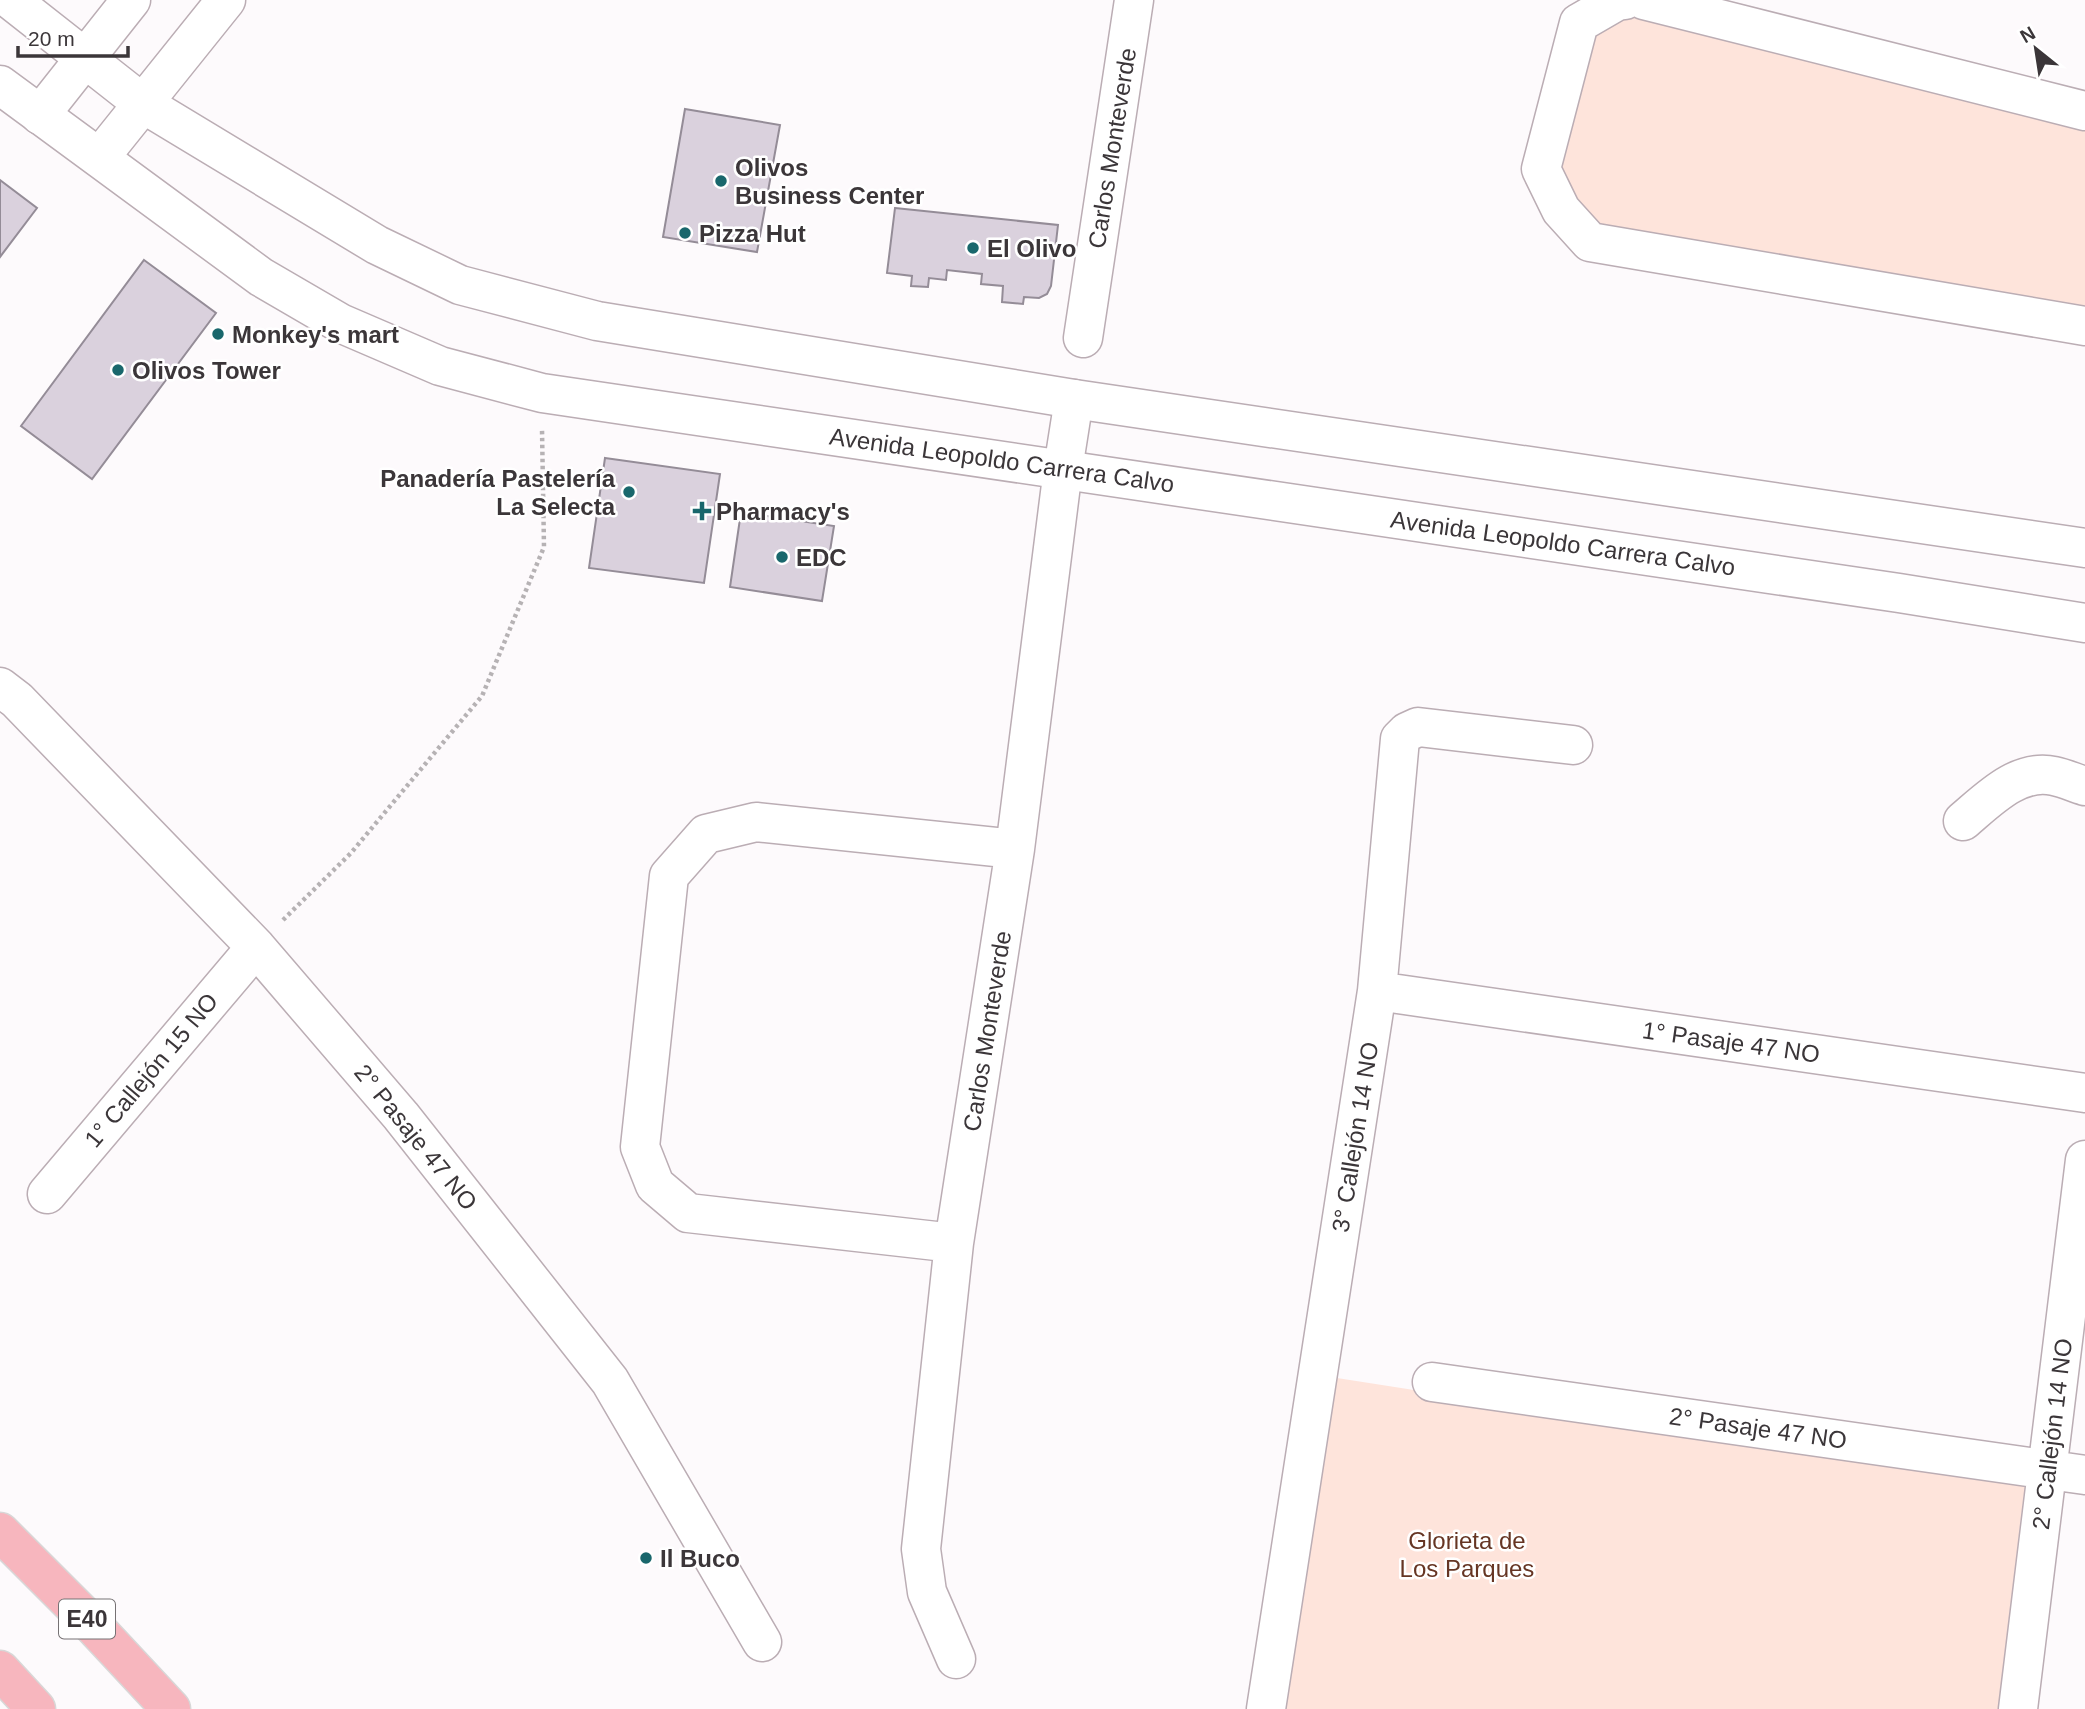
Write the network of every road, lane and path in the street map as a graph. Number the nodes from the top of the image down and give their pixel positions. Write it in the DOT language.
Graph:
graph roads {
  1 [pos="11,0"];
  2 [pos="131,0"];
  3 [pos="226,0"];
  4 [pos="1134,0"];
  5 [pos="1625,0"];
  6 [pos="1644,0"];
  7 [pos="84,59"];
  8 [pos="0,85"];
  9 [pos="142,103"];
  10 [pos="2085,111"];
  11 [pos="40,116"];
  12 [pos="100,157"];
  13 [pos="2085,326"];
  14 [pos="1083,338"];
  15 [pos="542,393"];
  16 [pos="1074,399"];
  17 [pos="1063,469"];
  18 [pos="2085,548"];
  19 [pos="2085,623"];
  20 [pos="0,687"];
  21 [pos="1573,745"];
  22 [pos="2085,786"];
  23 [pos="1963,821"];
  24 [pos="1015,849"];
  25 [pos="256,947"];
  26 [pos="1377,990"];
  27 [pos="2085,1093"];
  28 [pos="2085,1160"];
  29 [pos="47,1194"];
  30 [pos="954,1243"];
  31 [pos="1432,1382"];
  32 [pos="2047,1469"];
  33 [pos="2085,1475"];
  34 [pos="0,1532"];
  35 [pos="762,1642"];
  36 [pos="956,1659"];
  37 [pos="0,1670"];
  38 [pos="36,1709"];
  39 [pos="171,1709"];
  40 [pos="1266,1709"];
  41 [pos="2018,1709"];
  1 -- 7 [label="street"];
  2 -- 7 [label="street"];
  3 -- 9 [label="street"];
  4 -- 14 [label="street, Carlos Monteverde"];
  5 -- 13 [label="street"];
  6 -- 10 [label="street"];
  7 -- 9 [label="street"];
  7 -- 11 [label="street"];
  8 -- 11 [label="street, Avenida Leopoldo Carrera Calvo"];
  9 -- 12 [label="street"];
  9 -- 16 [label="street"];
  11 -- 12 [label="street, Avenida Leopoldo Carrera Calvo"];
  12 -- 15 [label="street, Avenida Leopoldo Carrera Calvo"];
  15 -- 17 [label="street, Avenida Leopoldo Carrera Calvo"];
  15 -- 25 [label="path"];
  16 -- 17 [label="street, Carlos Monteverde"];
  16 -- 18 [label="street"];
  17 -- 19 [label="street, Avenida Leopoldo Carrera Calvo"];
  17 -- 24 [label="street, Carlos Monteverde"];
  20 -- 25 [label="street, 2° Pasaje 47 NO"];
  21 -- 26 [label="street, 3° Callejón 14 NO"];
  22 -- 23 [label="street"];
  24 -- 30 [label="street, Carlos Monteverde"];
  24 -- 30 [label="street"];
  25 -- 29 [label="street, 1° Callejón 15 NO"];
  25 -- 35 [label="street, 2° Pasaje 47 NO"];
  26 -- 27 [label="street, 1° Pasaje 47 NO"];
  26 -- 40 [label="street, 3° Callejón 14 NO"];
  28 -- 32 [label="street, 2° Callejón 14 NO"];
  30 -- 36 [label="street, Carlos Monteverde"];
  31 -- 32 [label="street, 2° Pasaje 47 NO"];
  32 -- 33 [label="street, 2° Pasaje 47 NO"];
  32 -- 41 [label="street, 2° Callejón 14 NO"];
  34 -- 39 [label="highway, E40"];
  37 -- 38 [label="highway"];
}
